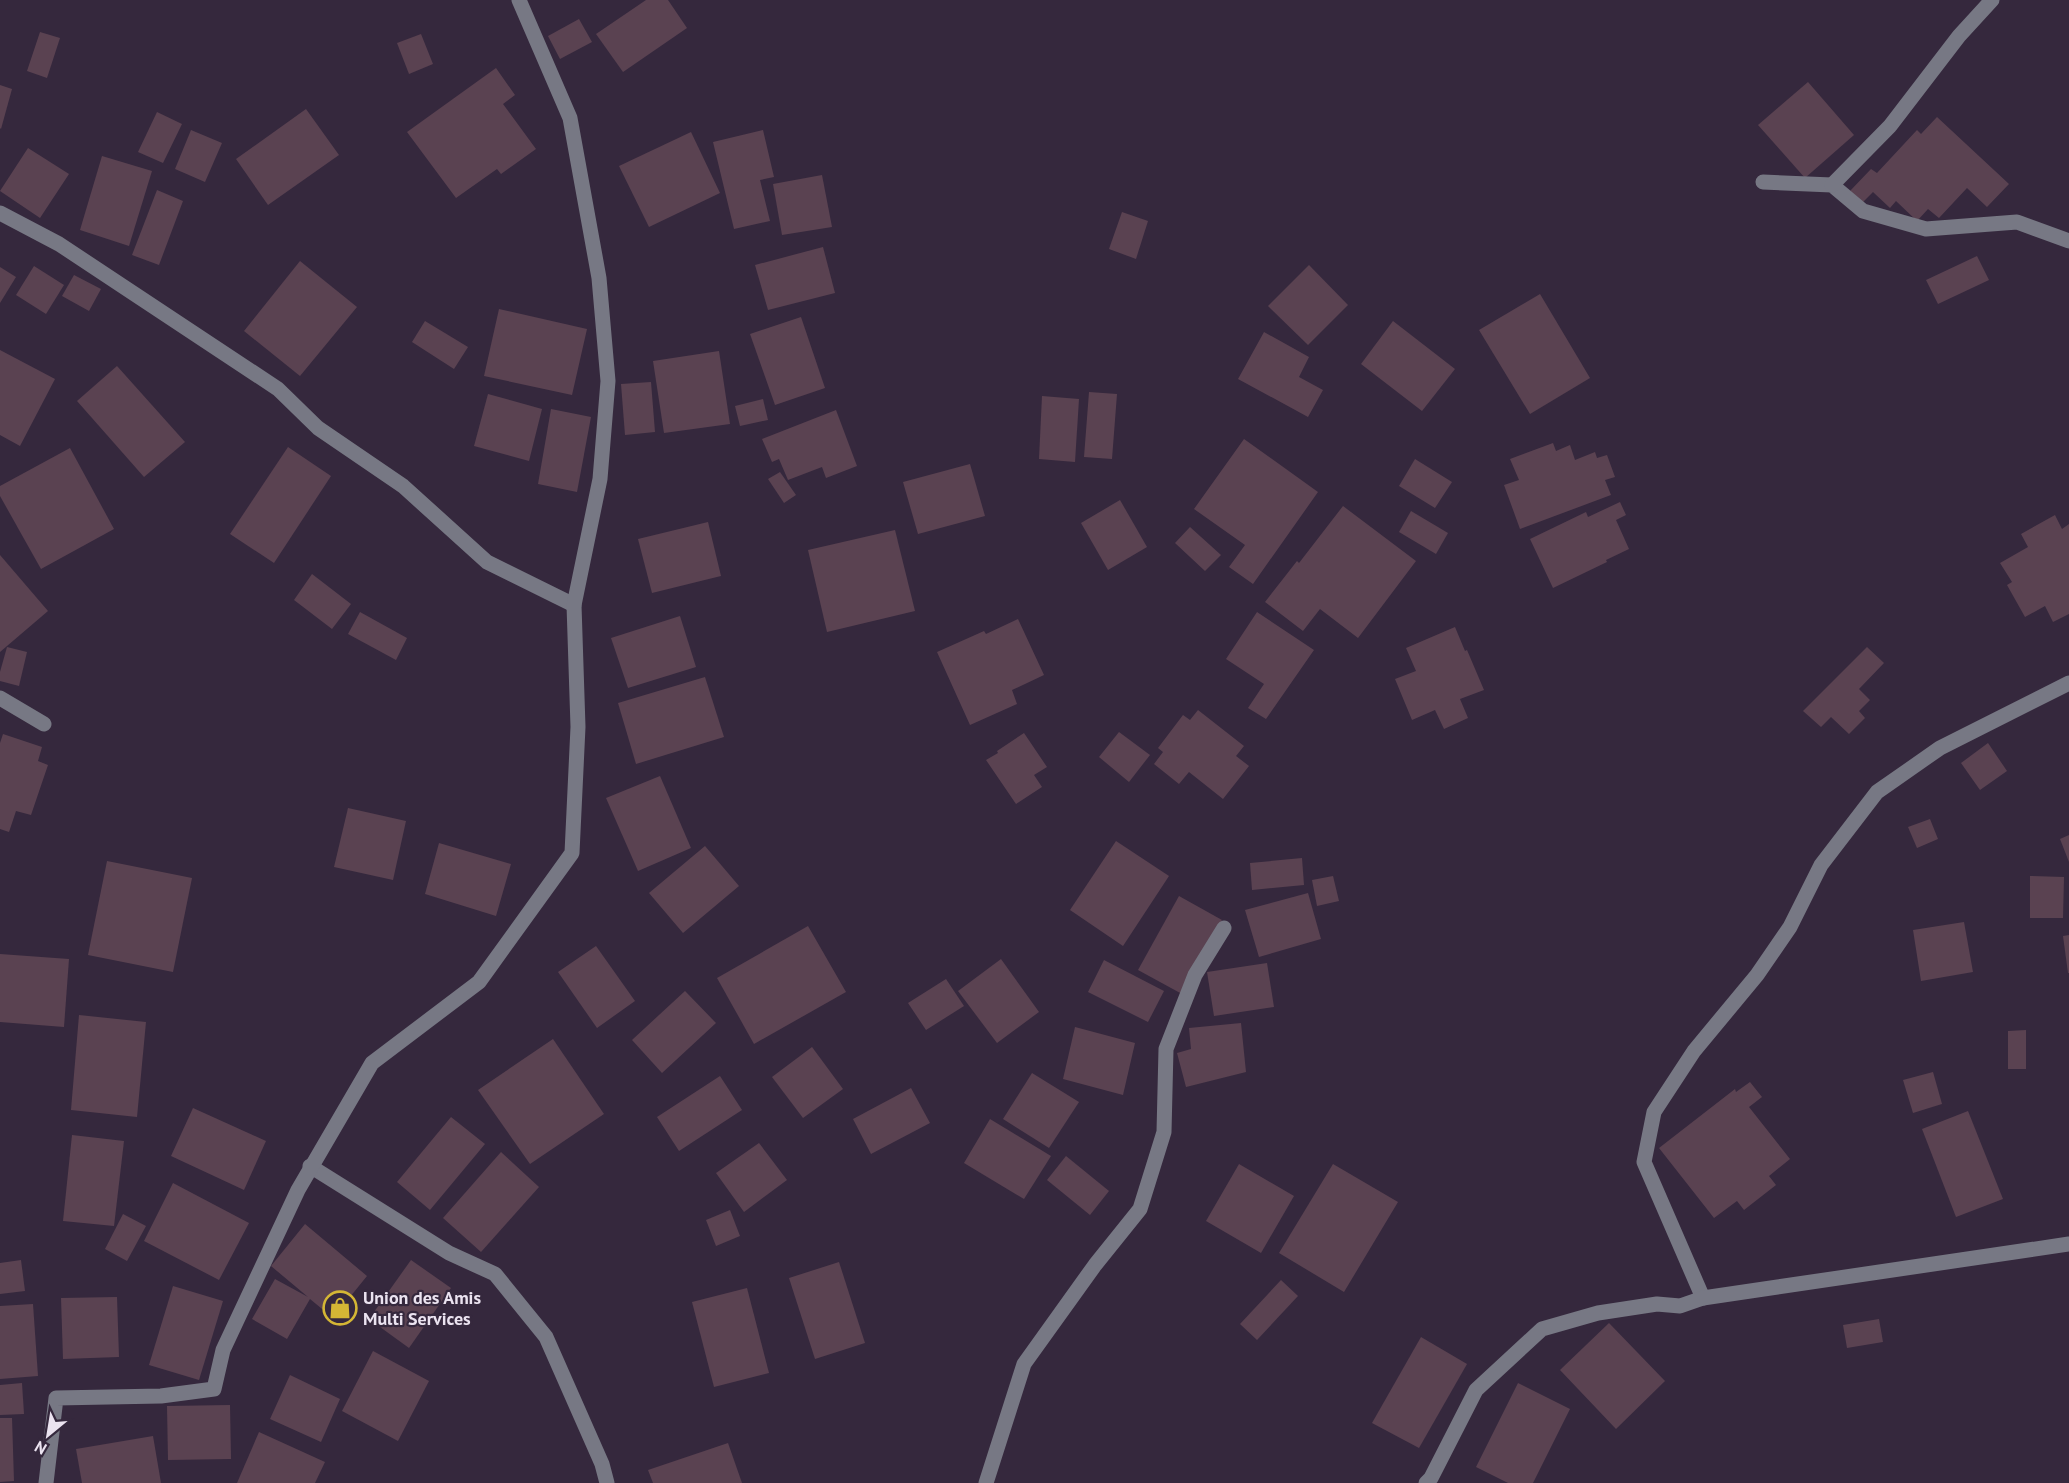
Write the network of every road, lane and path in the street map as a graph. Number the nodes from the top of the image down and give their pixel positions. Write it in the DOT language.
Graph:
graph roads {
  1 [pos="519,0"];
  2 [pos="1992,0"];
  3 [pos="1763,182"];
  4 [pos="1832,184"];
  5 [pos="0,213"];
  6 [pos="2069,241"];
  7 [pos="574,605"];
  8 [pos="2069,683"];
  9 [pos="0,698"];
  10 [pos="44,724"];
  11 [pos="1224,928"];
  12 [pos="310,1166"];
  13 [pos="2069,1244"];
  14 [pos="1703,1298"];
  15 [pos="1431,1481"];
  16 [pos="46,1483"];
  17 [pos="608,1483"];
  18 [pos="986,1483"];
  1 -- 7 [label="street"];
  2 -- 4 [label="street"];
  3 -- 4 [label="street"];
  4 -- 6 [label="street"];
  5 -- 7 [label="street"];
  7 -- 12 [label="street"];
  8 -- 14 [label="street"];
  9 -- 10 [label="street"];
  11 -- 18 [label="street"];
  12 -- 16 [label="street"];
  12 -- 17 [label="street"];
  13 -- 14 [label="street"];
  14 -- 15 [label="street"];
}
